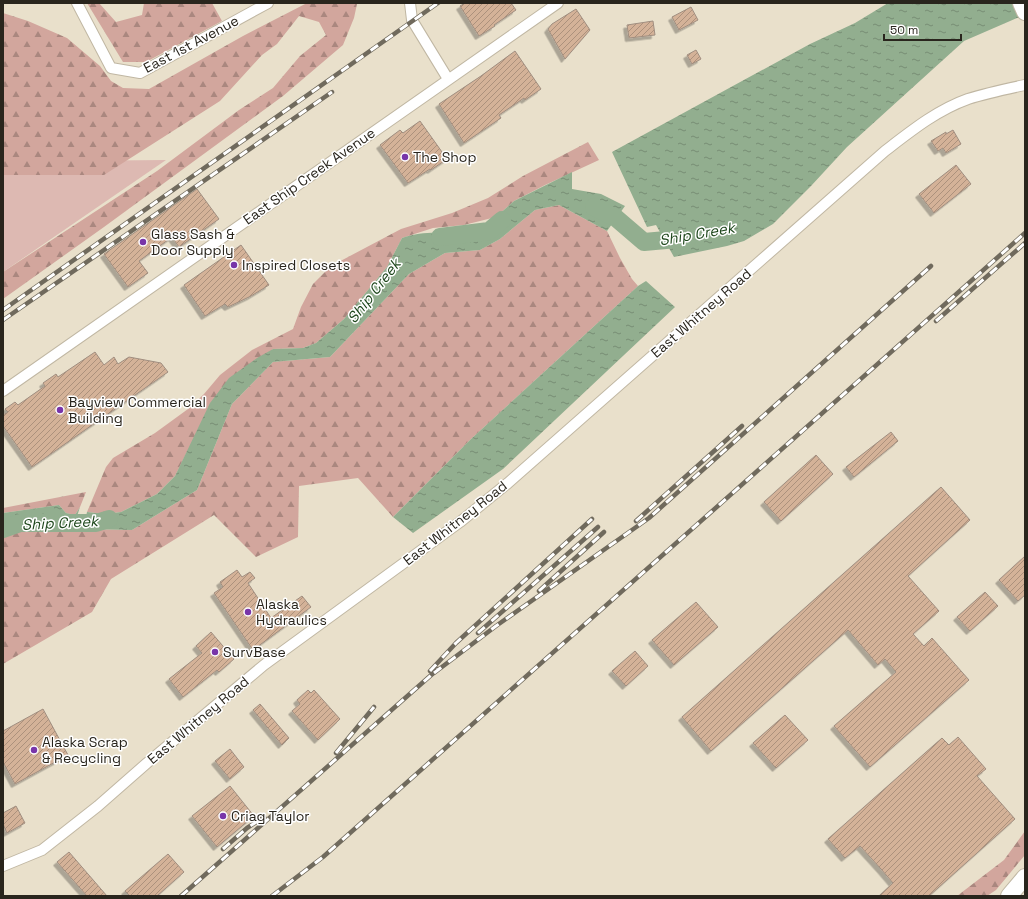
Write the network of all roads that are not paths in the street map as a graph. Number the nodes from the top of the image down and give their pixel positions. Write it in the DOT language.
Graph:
graph roads {
  1 [pos="77,3"];
  2 [pos="268,3"];
  3 [pos="410,3"];
  4 [pos="558,3"];
  5 [pos="1021,3"];
  6 [pos="1025,11"];
  7 [pos="448,79"];
  8 [pos="1025,85"];
  9 [pos="3,391"];
  10 [pos="3,866"];
  11 [pos="1025,877"];
  12 [pos="1008,896"];
  1 -- 2 [label="street, East 1st Avenue"];
  3 -- 7 [label="street"];
  4 -- 7 [label="street, East Ship Creek Avenue"];
  5 -- 6 [label="main road"];
  7 -- 9 [label="street, East Ship Creek Avenue"];
  8 -- 10 [label="street, East Whitney Road"];
  11 -- 12 [label="main road"];
}
